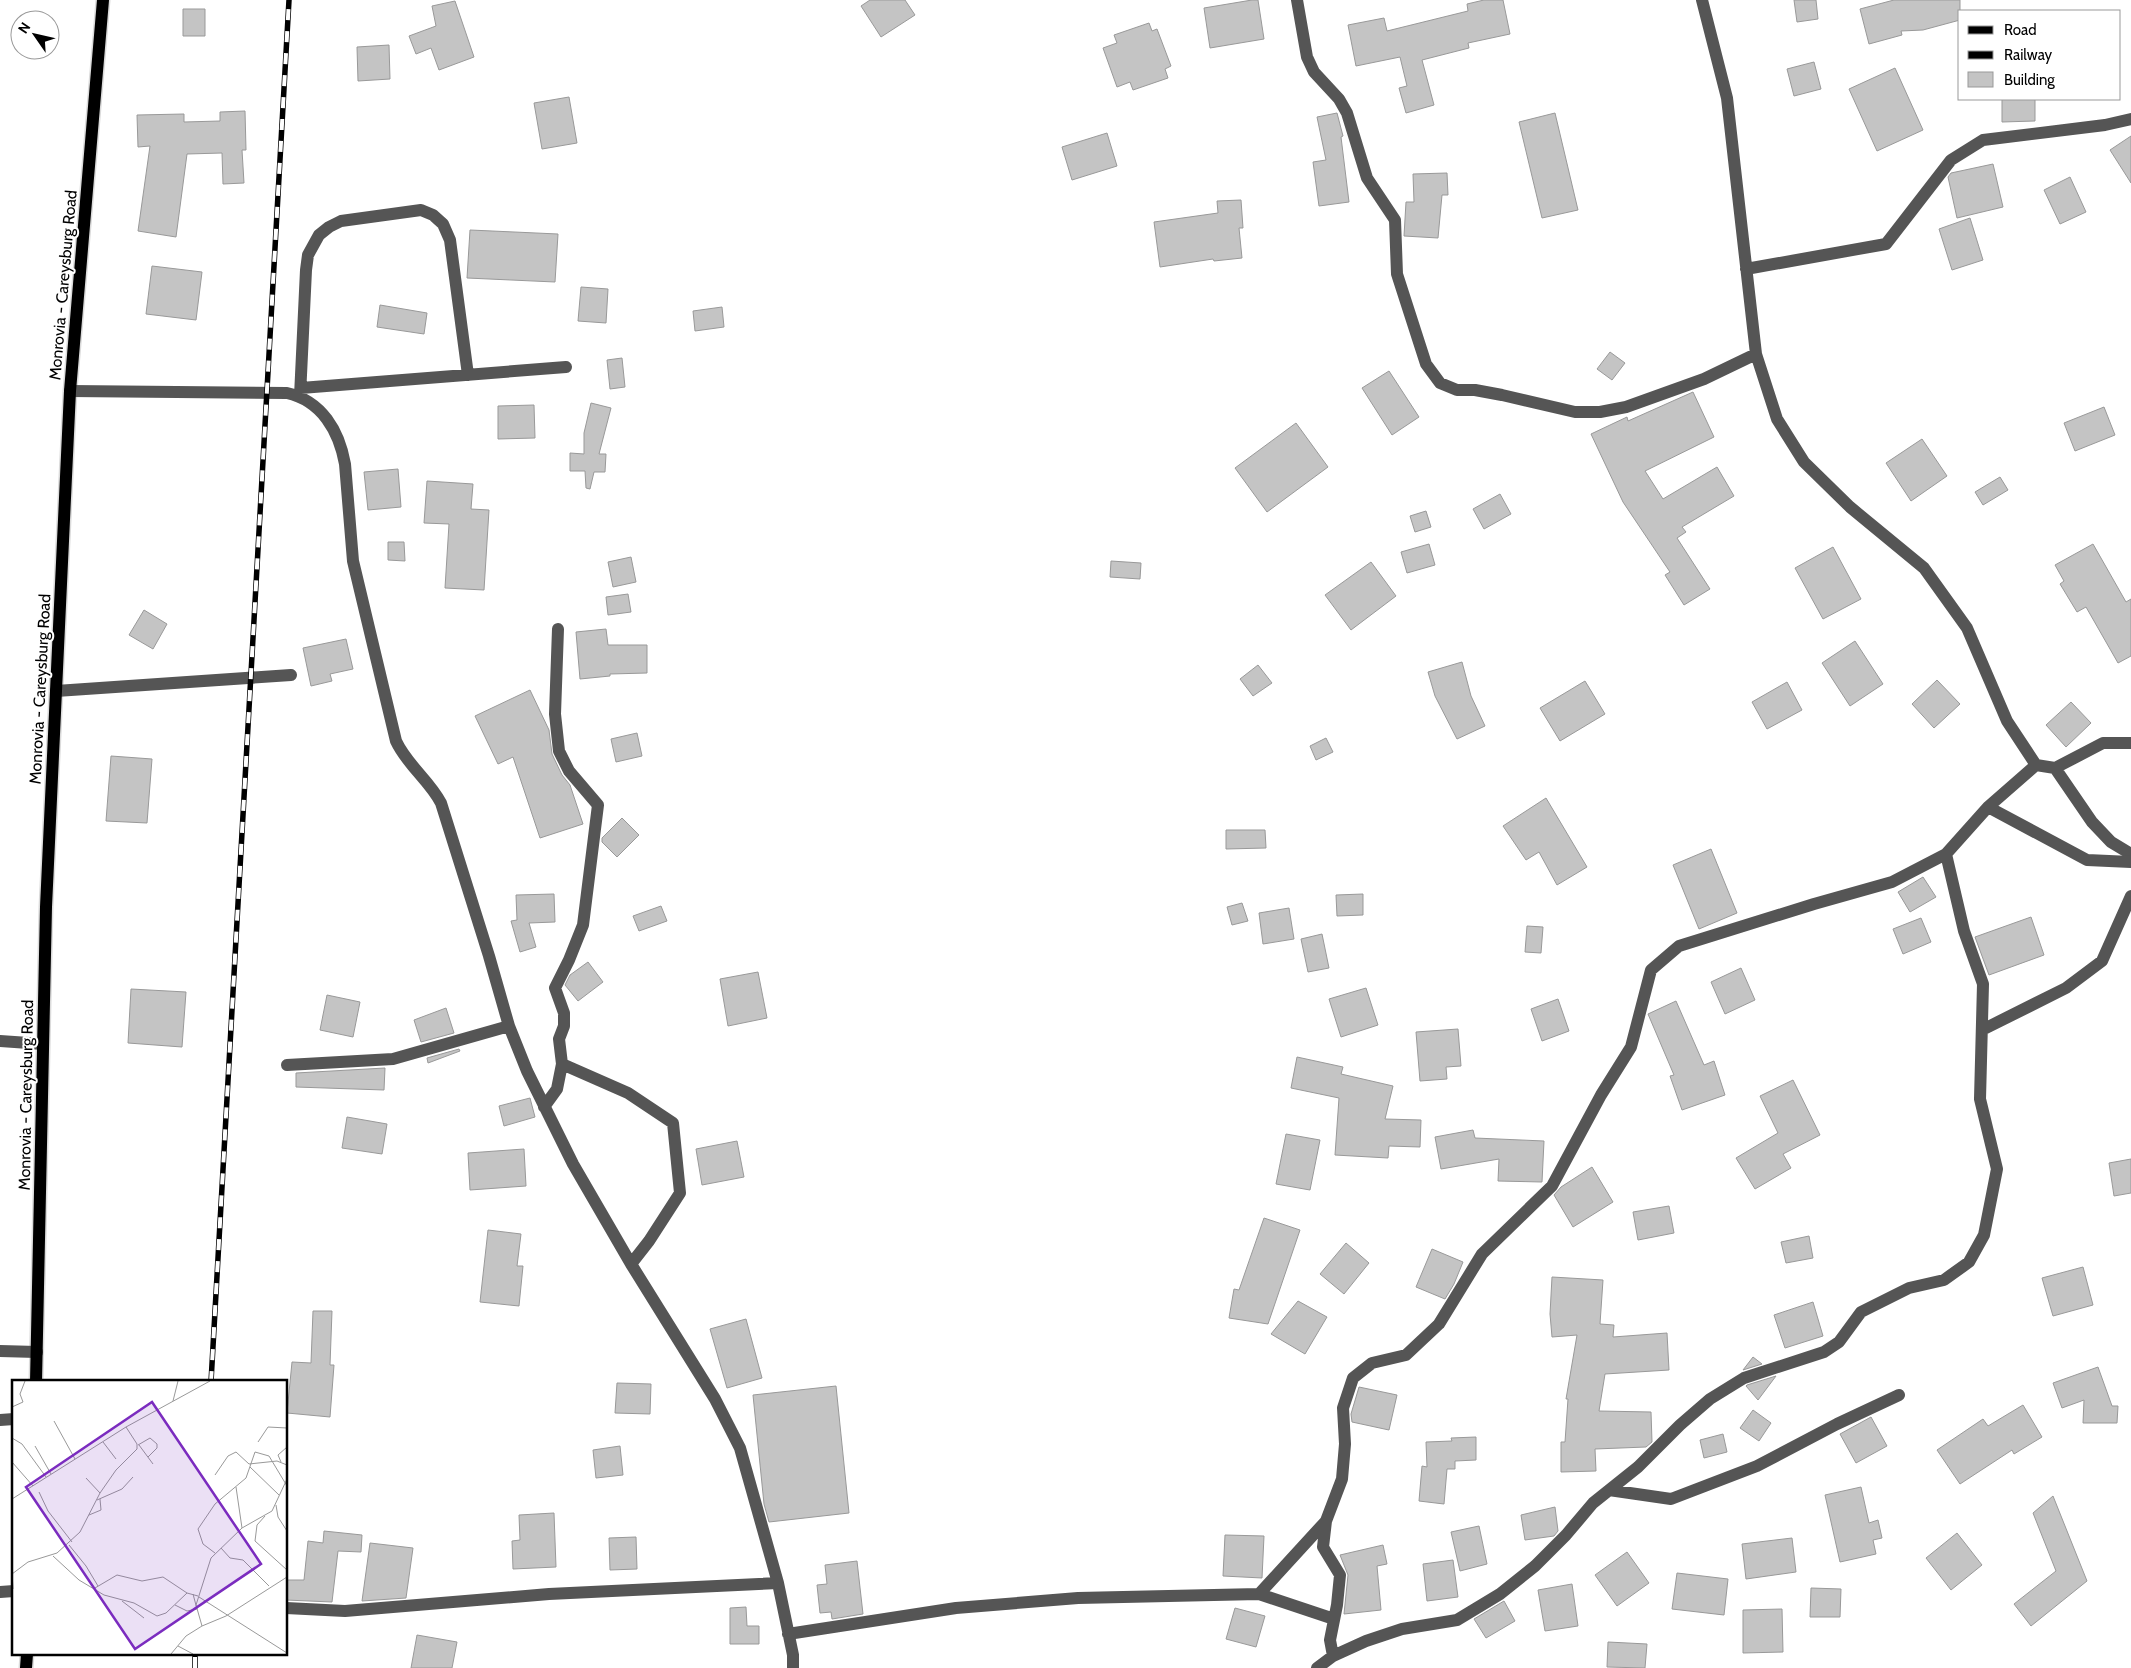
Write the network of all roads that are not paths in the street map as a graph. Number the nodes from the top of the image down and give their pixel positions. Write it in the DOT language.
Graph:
graph roads {
  1 [pos="103,0"];
  2 [pos="1297,0"];
  3 [pos="1702,0"];
  4 [pos="2131,119"];
  5 [pos="1746,269"];
  6 [pos="1756,354"];
  7 [pos="566,367"];
  8 [pos="468,375"];
  9 [pos="70,391"];
  10 [pos="301,392"];
  11 [pos="558,629"];
  12 [pos="291,675"];
  13 [pos="56,690"];
  14 [pos="2131,744"];
  15 [pos="2036,765"];
  16 [pos="2055,768"];
  17 [pos="1988,807"];
  18 [pos="1946,854"];
  19 [pos="2131,854"];
  20 [pos="2131,862"];
  21 [pos="2131,896"];
  22 [pos="508,1026"];
  23 [pos="1982,1030"];
  24 [pos="0,1041"];
  25 [pos="43,1044"];
  26 [pos="562,1064"];
  27 [pos="288,1065"];
  28 [pos="544,1107"];
  29 [pos="631,1264"];
  30 [pos="0,1350"];
  31 [pos="37,1352"];
  32 [pos="36,1380"];
  33 [pos="1899,1396"];
  34 [pos="1609,1490"];
  35 [pos="1326,1521"];
  36 [pos="778,1583"];
  37 [pos="1259,1594"];
  38 [pos="288,1608"];
  39 [pos="1334,1620"];
  40 [pos="788,1634"];
  41 [pos="1333,1656"];
  42 [pos="793,1668"];
  43 [pos="1316,1668"];
  1 -- 9 [label="main road, Monrovia - Careysburg Road"];
  2 -- 6 [label="street"];
  3 -- 5 [label="street"];
  4 -- 5 [label="street"];
  5 -- 6 [label="street"];
  6 -- 15 [label="street"];
  7 -- 8 [label="street"];
  8 -- 10 [label="street"];
  8 -- 10 [label="street"];
  9 -- 10 [label="street"];
  9 -- 13 [label="main road, Monrovia - Careysburg Road"];
  10 -- 22 [label="street"];
  11 -- 26 [label="street"];
  12 -- 13 [label="street"];
  13 -- 25 [label="main road, Monrovia - Careysburg Road"];
  14 -- 16 [label="street"];
  15 -- 16 [label="street"];
  15 -- 17 [label="street"];
  16 -- 19 [label="street"];
  17 -- 18 [label="street"];
  17 -- 20 [label="street"];
  18 -- 23 [label="street"];
  18 -- 35 [label="street"];
  21 -- 23 [label="street"];
  22 -- 27 [label="street"];
  22 -- 28 [label="street"];
  23 -- 34 [label="street"];
  24 -- 25 [label="street"];
  25 -- 31 [label="main road, Monrovia - Careysburg Road"];
  26 -- 28 [label="street"];
  26 -- 29 [label="street"];
  28 -- 29 [label="street"];
  29 -- 36 [label="street"];
  30 -- 31 [label="street"];
  31 -- 32 [label="main road, Monrovia - Careysburg Road"];
  33 -- 34 [label="street"];
  34 -- 41 [label="street"];
  35 -- 37 [label="street"];
  35 -- 39 [label="street"];
  36 -- 38 [label="street"];
  36 -- 40 [label="street"];
  37 -- 39 [label="street"];
  37 -- 40 [label="street"];
  39 -- 41 [label="street"];
  40 -- 42 [label="street"];
  41 -- 43 [label="street"];
}
